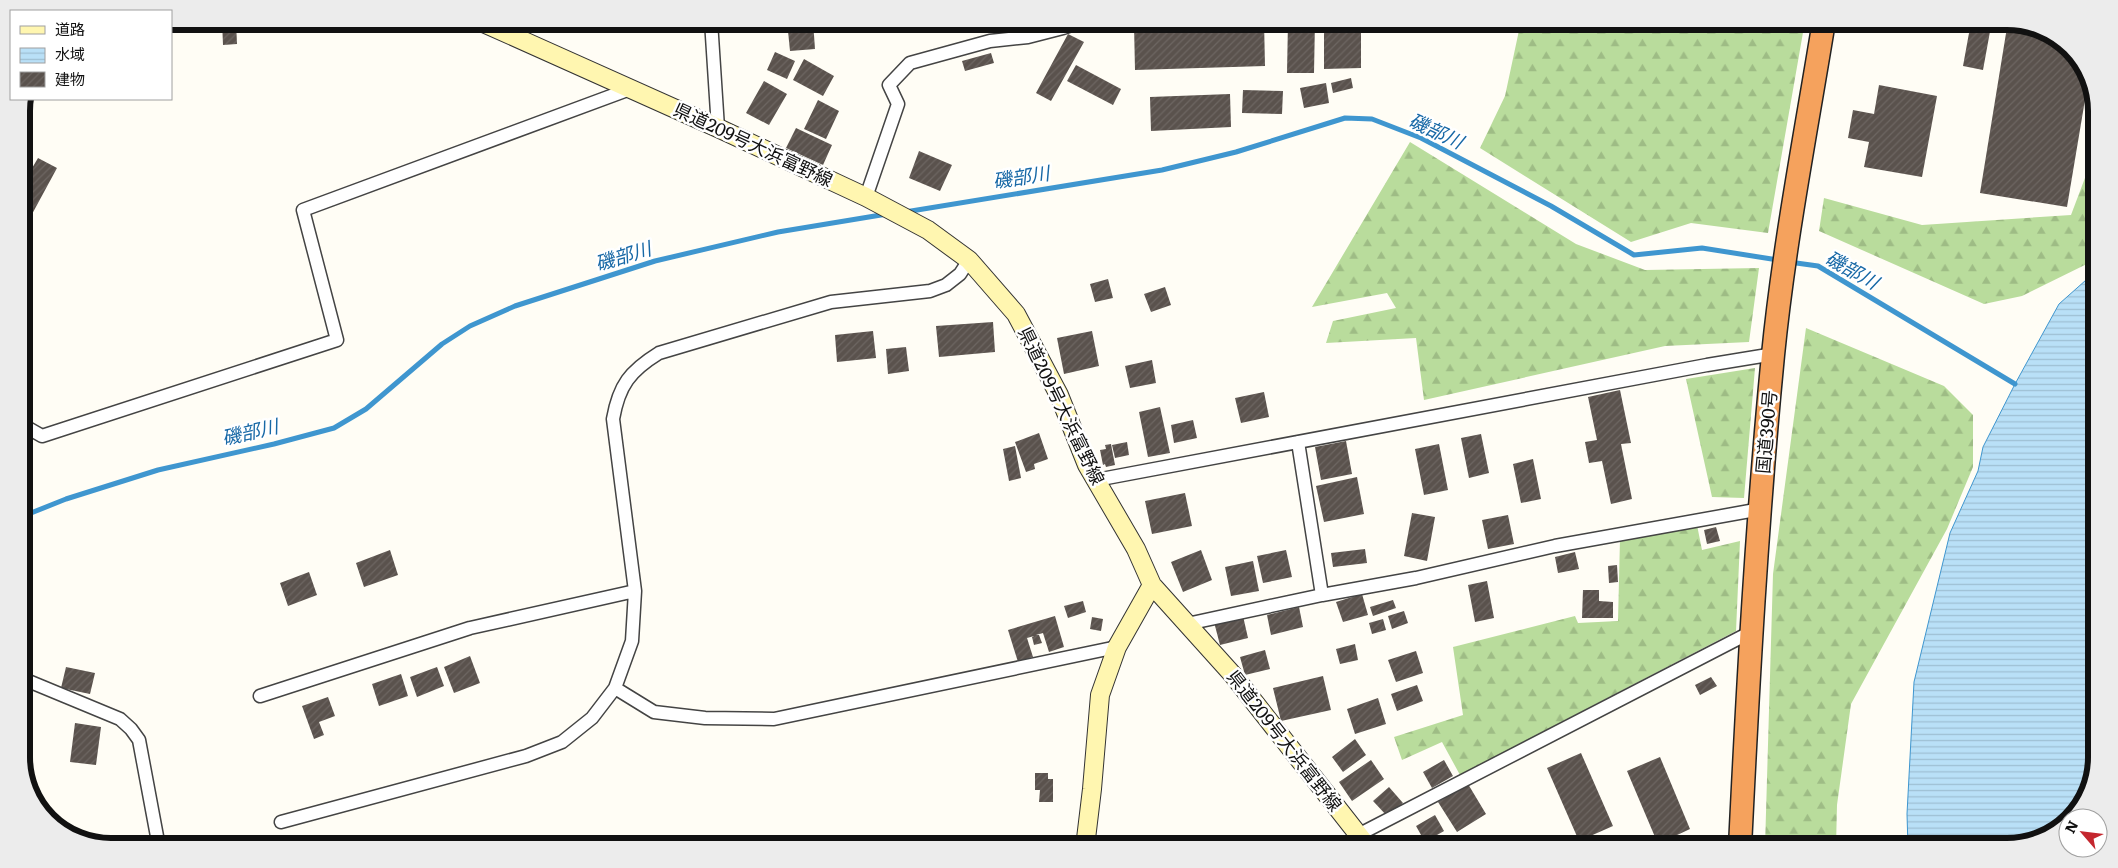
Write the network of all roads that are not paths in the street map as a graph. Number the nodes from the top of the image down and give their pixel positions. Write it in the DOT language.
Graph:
graph roads {
  1 [pos="499,30"];
  2 [pos="712,30"];
  3 [pos="1052,30"];
  4 [pos="1823,30"];
  5 [pos="630,89"];
  6 [pos="718,128"];
  7 [pos="866,198"];
  8 [pos="969,260"];
  9 [pos="1774,354"];
  10 [pos="30,429"];
  11 [pos="1298,442"];
  12 [pos="1096,480"];
  13 [pos="1761,509"];
  14 [pos="1152,585"];
  15 [pos="635,591"];
  16 [pos="1322,595"];
  17 [pos="1187,624"];
  18 [pos="1751,632"];
  19 [pos="1117,647"];
  20 [pos="30,681"];
  21 [pos="615,688"];
  22 [pos="260,696"];
  23 [pos="281,822"];
  24 [pos="157,838"];
  25 [pos="1086,838"];
  26 [pos="1361,838"];
  27 [pos="1369,838"];
  28 [pos="1740,838"];
  1 -- 5 [label="main road, 県道209号大浜富野線"];
  2 -- 6 [label="street"];
  3 -- 7 [label="street"];
  4 -- 9 [label="highway, 国道390号"];
  5 -- 6 [label="main road, 県道209号大浜富野線"];
  5 -- 10 [label="street"];
  6 -- 7 [label="main road, 県道209号大浜富野線"];
  7 -- 8 [label="main road, 県道209号大浜富野線"];
  8 -- 12 [label="main road, 県道209号大浜富野線"];
  8 -- 15 [label="street"];
  9 -- 11 [label="street"];
  9 -- 13 [label="highway, 国道390号"];
  11 -- 12 [label="street"];
  11 -- 16 [label="street"];
  12 -- 14 [label="main road, 県道209号大浜富野線"];
  13 -- 16 [label="street"];
  13 -- 18 [label="highway, 国道390号"];
  14 -- 17 [label="main road, 県道209号大浜富野線"];
  14 -- 19 [label="main road"];
  15 -- 21 [label="street"];
  15 -- 22 [label="street"];
  16 -- 17 [label="street"];
  17 -- 26 [label="main road, 県道209号大浜富野線"];
  18 -- 27 [label="street"];
  18 -- 28 [label="highway, 国道390号"];
  19 -- 21 [label="street"];
  19 -- 25 [label="main road"];
  20 -- 24 [label="street"];
  21 -- 23 [label="street"];
}
